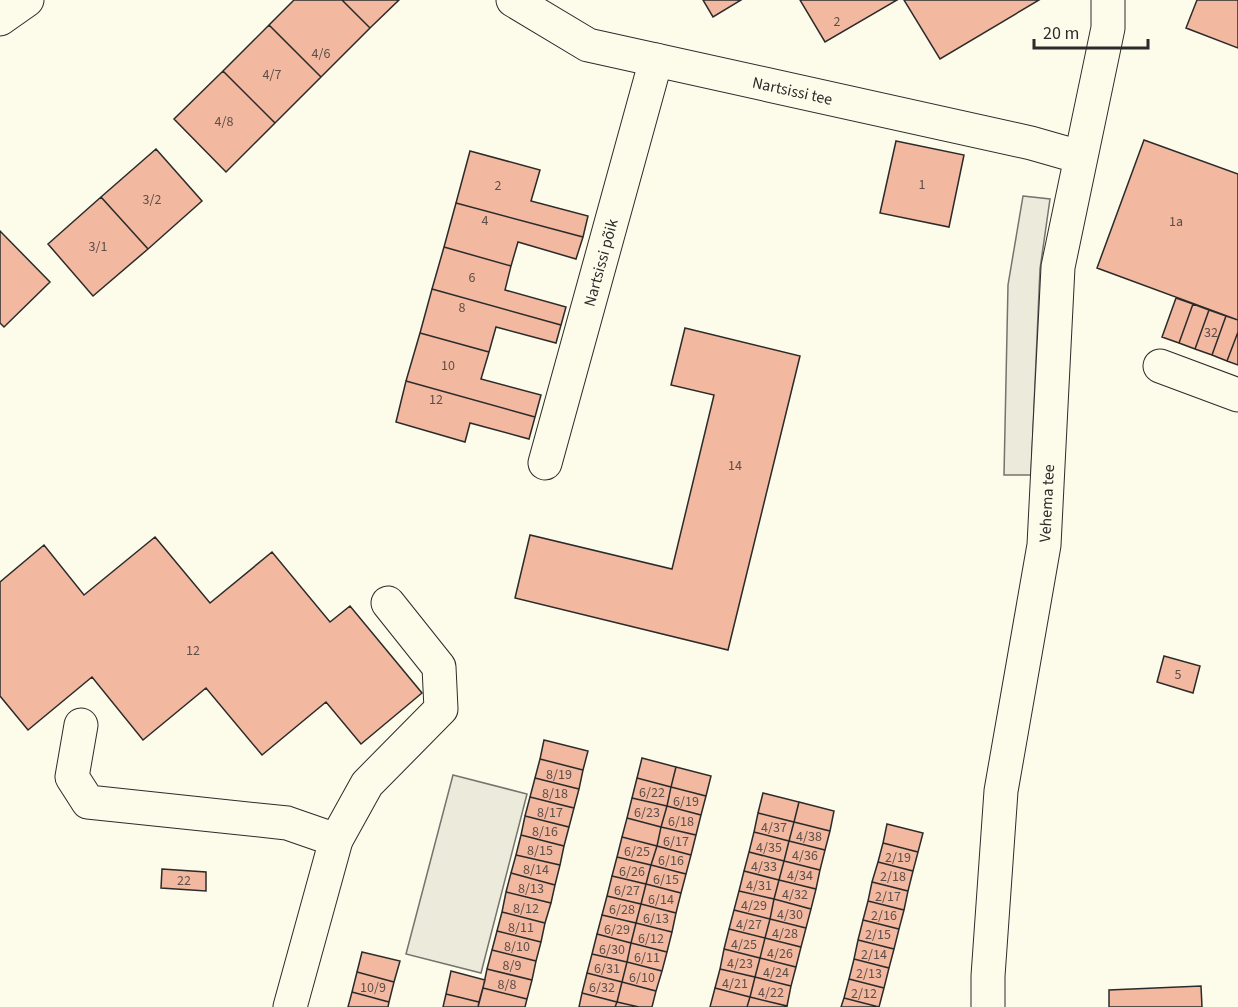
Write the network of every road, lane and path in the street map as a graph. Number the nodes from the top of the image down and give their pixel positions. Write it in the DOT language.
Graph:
graph roads {
  1 [pos="27,0"];
  2 [pos="513,0"];
  3 [pos="1108,0"];
  4 [pos="0,19"];
  5 [pos="656,60"];
  6 [pos="1080,157"];
  7 [pos="1160,366"];
  8 [pos="1238,395"];
  9 [pos="545,463"];
  10 [pos="388,603"];
  11 [pos="81,725"];
  12 [pos="336,840"];
  13 [pos="986,997"];
  14 [pos="290,1007"];
  1 -- 4 [label="street"];
  2 -- 5 [label="street, Nartsissi tee"];
  3 -- 6 [label="street, Vehema tee"];
  5 -- 6 [label="street, Nartsissi tee"];
  5 -- 9 [label="street, Nartsissi põik"];
  6 -- 13 [label="street, Vehema tee"];
  7 -- 8 [label="street"];
  10 -- 12 [label="street"];
  11 -- 12 [label="street"];
  12 -- 14 [label="street"];
}
